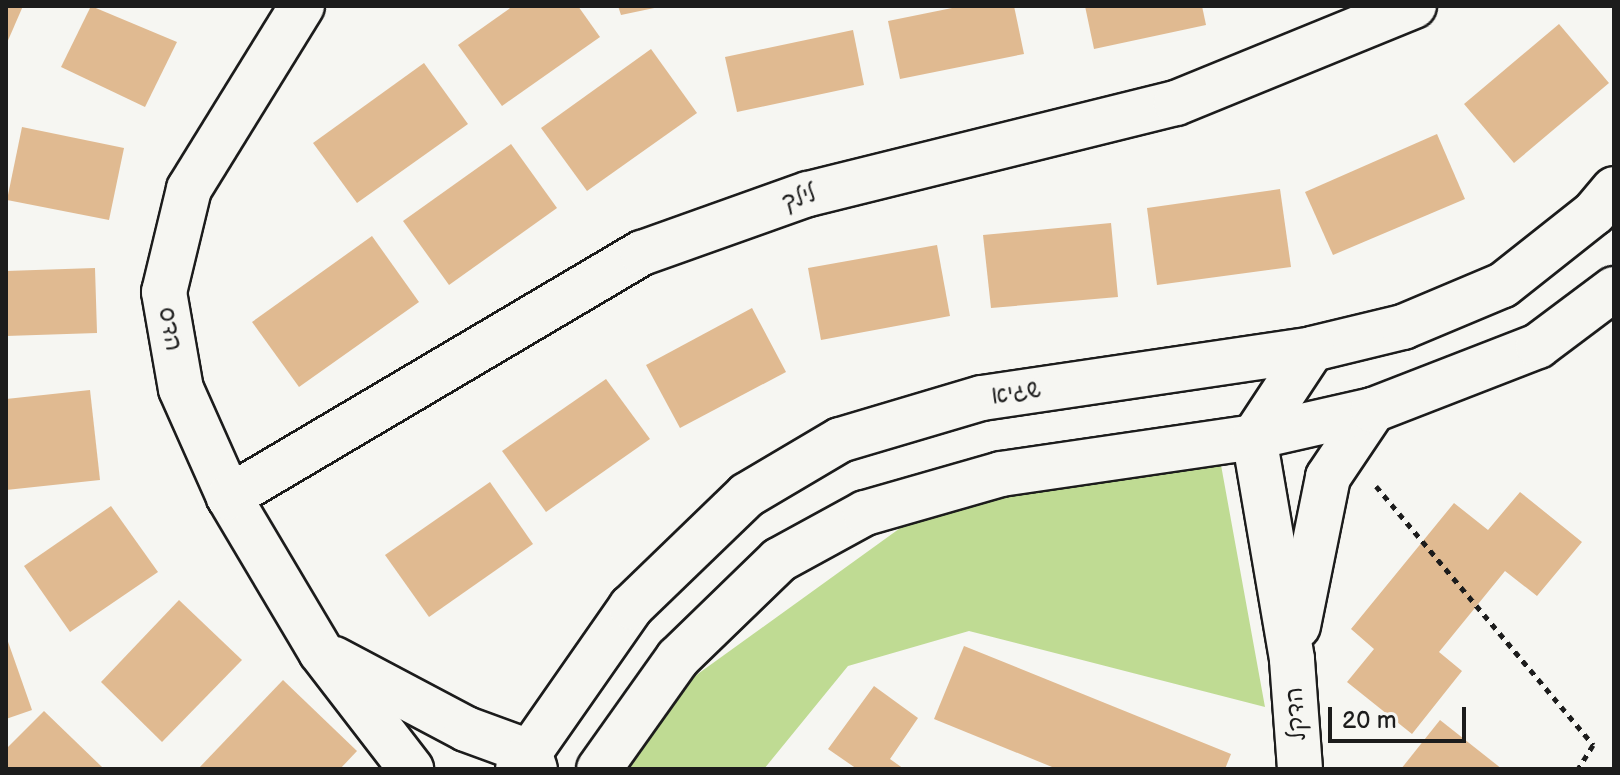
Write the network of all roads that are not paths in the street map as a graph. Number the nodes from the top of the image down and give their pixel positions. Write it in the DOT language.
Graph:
graph roads {
  1 [pos="302,6"];
  2 [pos="1414,6"];
  3 [pos="1614,189"];
  4 [pos="1614,289"];
  5 [pos="1312,349"];
  6 [pos="1373,410"];
  7 [pos="1254,437"];
  8 [pos="229,497"];
  9 [pos="321,652"];
  10 [pos="1292,659"];
  11 [pos="527,763"];
  12 [pos="411,769"];
  13 [pos="599,769"];
  14 [pos="1300,769"];
  1 -- 8 [label="street, הדס"];
  2 -- 8 [label="street, לילך"];
  3 -- 5 [label="street, שגיא"];
  4 -- 6 [label="street"];
  5 -- 7 [label="street"];
  5 -- 11 [label="street, שגיא"];
  6 -- 7 [label="street"];
  6 -- 10 [label="street"];
  7 -- 10 [label="street"];
  7 -- 13 [label="street"];
  8 -- 9 [label="street, הדס"];
  9 -- 11 [label="street"];
  9 -- 12 [label="street, הדס"];
  10 -- 14 [label="street, הדקל"];
}
